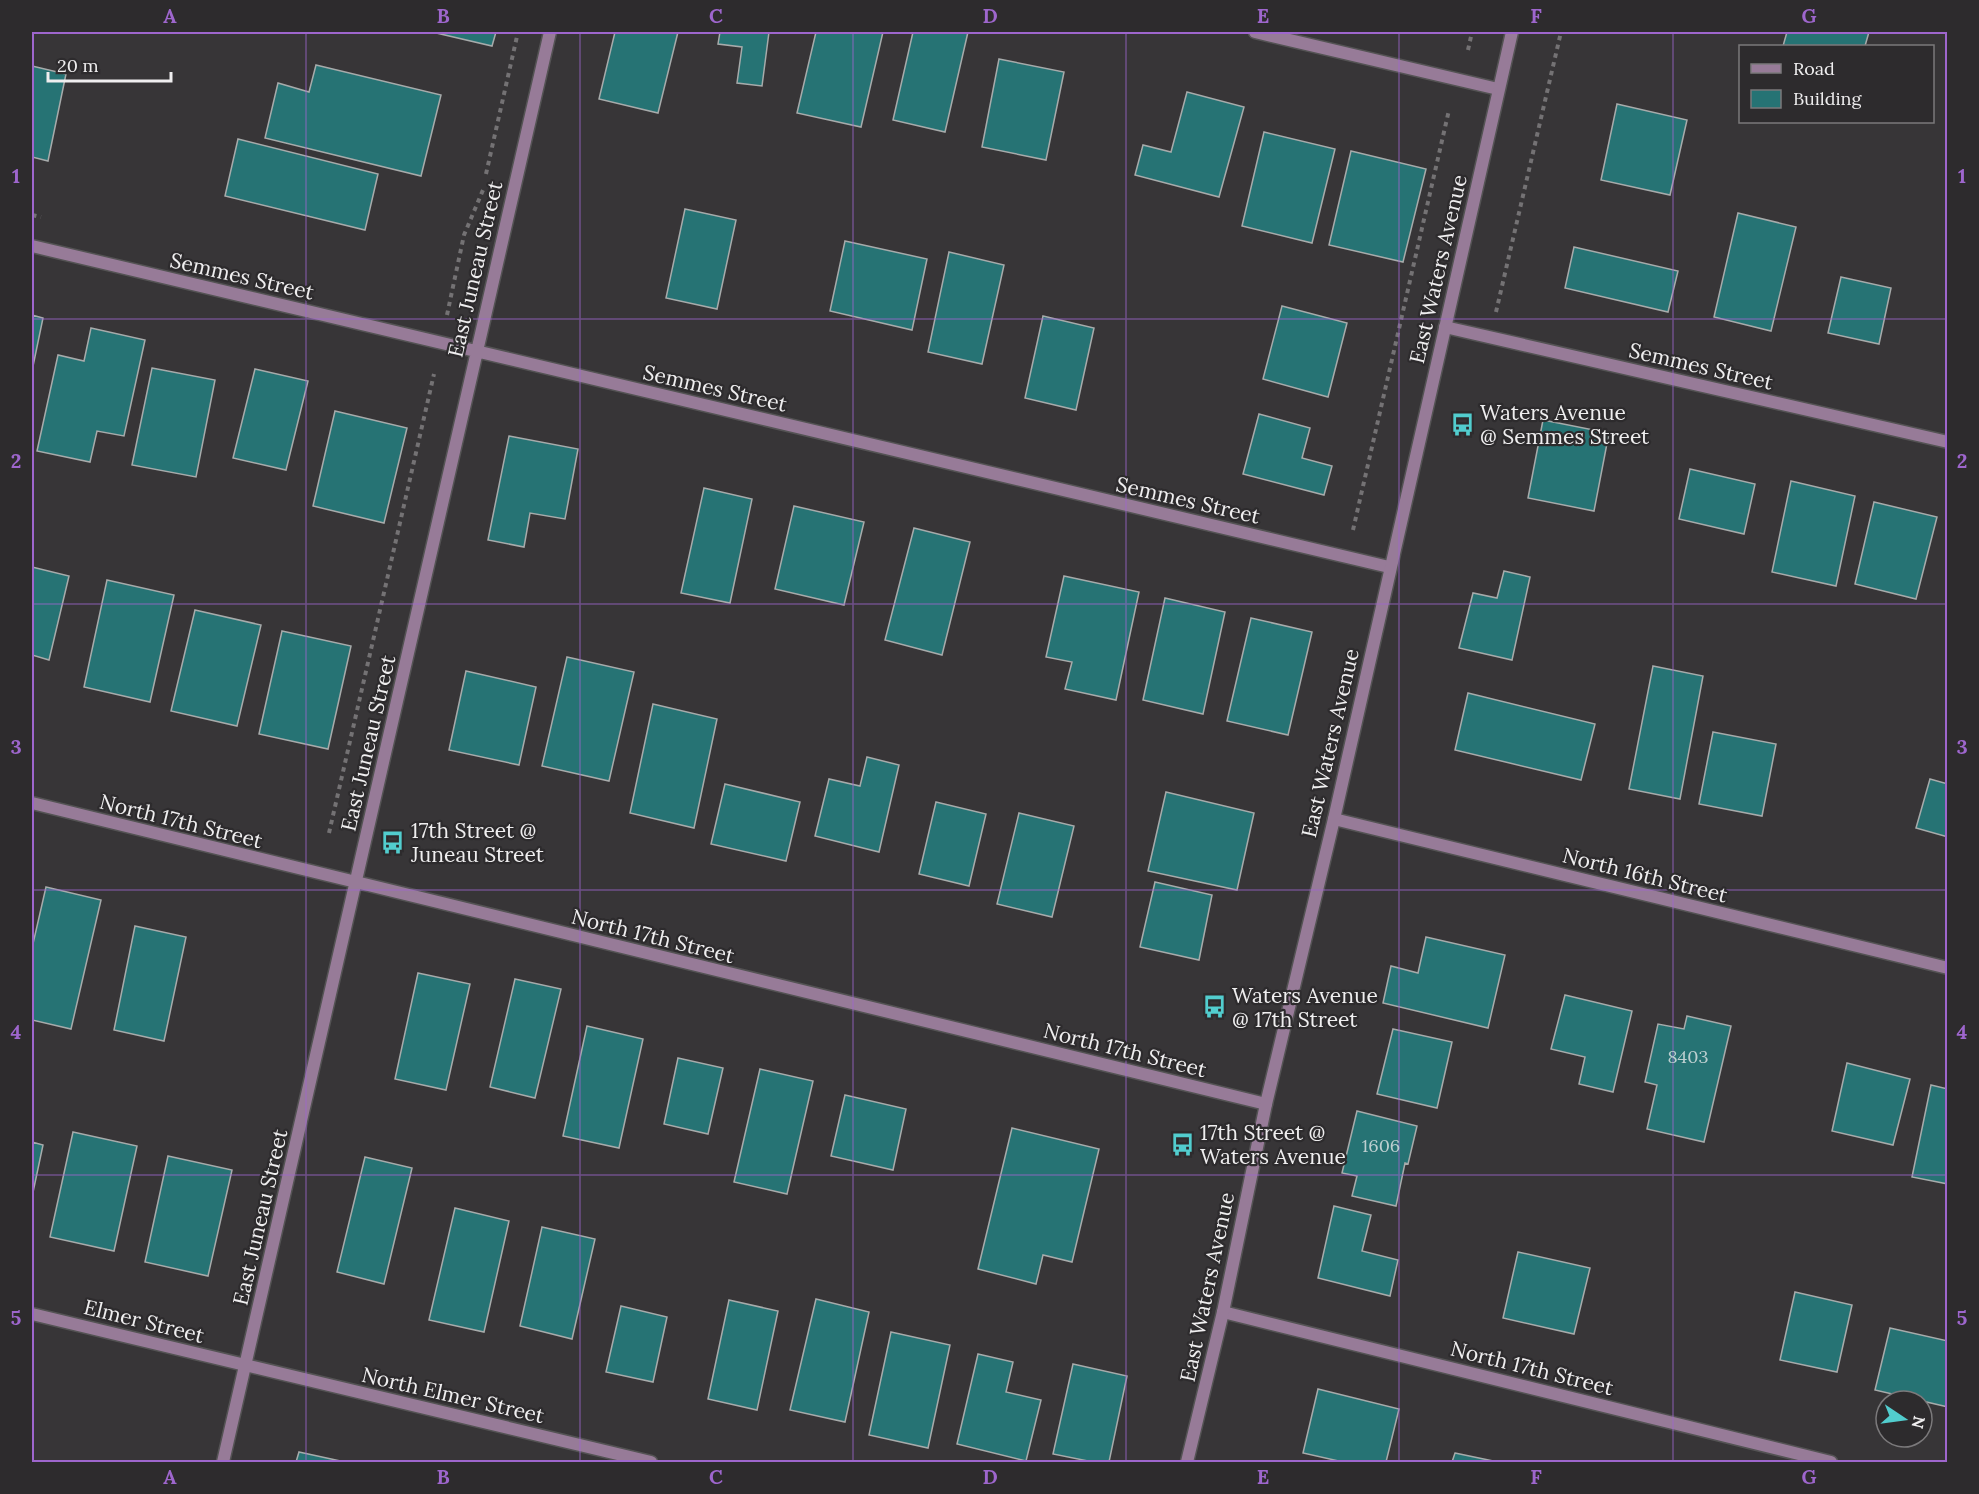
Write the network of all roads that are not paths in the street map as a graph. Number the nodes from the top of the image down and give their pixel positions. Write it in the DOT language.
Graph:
graph roads {
  1 [pos="550,32"];
  2 [pos="1255,32"];
  3 [pos="1512,32"];
  4 [pos="1498,89"];
  5 [pos="32,246"];
  6 [pos="1445,327"];
  7 [pos="475,351"];
  8 [pos="1947,442"];
  9 [pos="1389,567"];
  10 [pos="32,803"];
  11 [pos="1334,819"];
  12 [pos="355,884"];
  13 [pos="1947,968"];
  14 [pos="1266,1104"];
  15 [pos="1223,1312"];
  16 [pos="32,1314"];
  17 [pos="247,1366"];
  18 [pos="223,1462"];
  19 [pos="651,1462"];
  20 [pos="1187,1462"];
  21 [pos="1832,1462"];
  1 -- 7 [label="street, East Juneau Street"];
  2 -- 4 [label="street"];
  3 -- 4 [label="street, East Waters Avenue"];
  4 -- 6 [label="street, East Waters Avenue"];
  5 -- 7 [label="street, Semmes Street"];
  6 -- 8 [label="street, Semmes Street"];
  6 -- 9 [label="street, East Waters Avenue"];
  7 -- 9 [label="street, Semmes Street"];
  7 -- 12 [label="street, East Juneau Street"];
  9 -- 11 [label="street, East Waters Avenue"];
  10 -- 12 [label="street, North 17th Street"];
  11 -- 13 [label="street, North 16th Street"];
  11 -- 14 [label="street, East Waters Avenue"];
  12 -- 14 [label="street, North 17th Street"];
  12 -- 17 [label="street, East Juneau Street"];
  14 -- 15 [label="street, East Waters Avenue"];
  15 -- 20 [label="street, East Waters Avenue"];
  15 -- 21 [label="street, North 17th Street"];
  16 -- 17 [label="street, Elmer Street"];
  17 -- 18 [label="street, East Juneau Street"];
  17 -- 19 [label="street, North Elmer Street"];
}
